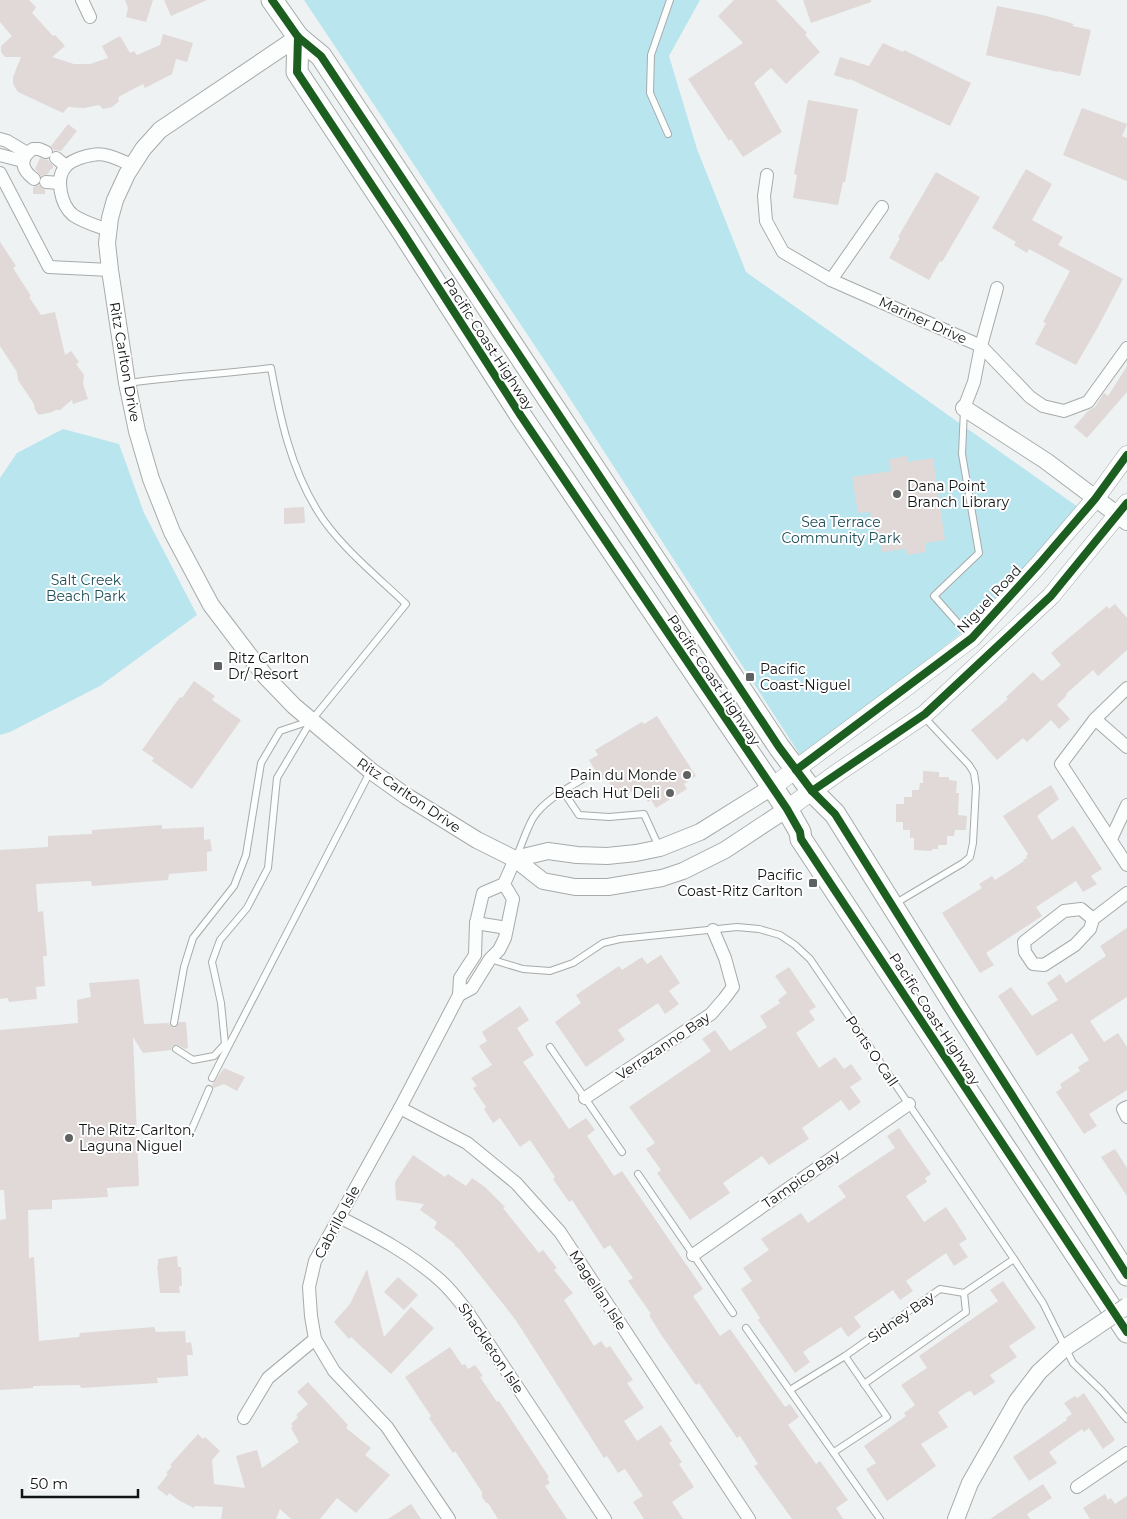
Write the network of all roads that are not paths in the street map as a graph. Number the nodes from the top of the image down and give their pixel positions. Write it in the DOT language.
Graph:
graph roads {
  1 [pos="82,0"];
  2 [pos="272,0"];
  3 [pos="670,0"];
  4 [pos="90,17"];
  5 [pos="298,37"];
  6 [pos="668,134"];
  7 [pos="0,139"];
  8 [pos="0,155"];
  9 [pos="25,157"];
  10 [pos="56,158"];
  11 [pos="132,165"];
  12 [pos="0,173"];
  13 [pos="767,175"];
  14 [pos="60,183"];
  15 [pos="882,208"];
  16 [pos="108,230"];
  17 [pos="110,270"];
  18 [pos="831,280"];
  19 [pos="998,288"];
  20 [pos="981,346"];
  21 [pos="1127,348"];
  22 [pos="127,383"];
  23 [pos="964,408"];
  24 [pos="1127,455"];
  25 [pos="1095,499"];
  26 [pos="1124,514"];
  27 [pos="972,639"];
  28 [pos="1127,688"];
  29 [pos="923,715"];
  30 [pos="1095,720"];
  31 [pos="311,721"];
  32 [pos="1127,748"];
  33 [pos="796,770"];
  34 [pos="371,771"];
  35 [pos="592,774"];
  36 [pos="772,787"];
  37 [pos="563,791"];
  38 [pos="812,791"];
  39 [pos="1127,804"];
  40 [pos="787,810"];
  41 [pos="1111,839"];
  42 [pos="660,848"];
  43 [pos="515,858"];
  44 [pos="1127,865"];
  45 [pos="504,884"];
  46 [pos="1127,893"];
  47 [pos="892,904"];
  48 [pos="1093,919"];
  49 [pos="476,923"];
  50 [pos="507,928"];
  51 [pos="714,930"];
  52 [pos="475,955"];
  53 [pos="490,960"];
  54 [pos="460,995"];
  55 [pos="174,1023"];
  56 [pos="550,1047"];
  57 [pos="176,1050"];
  58 [pos="212,1078"];
  59 [pos="209,1090"];
  60 [pos="585,1098"];
  61 [pos="909,1104"];
  62 [pos="1127,1107"];
  63 [pos="400,1108"];
  64 [pos="1127,1117"];
  65 [pos="192,1131"];
  66 [pos="622,1152"];
  67 [pos="638,1174"];
  68 [pos="339,1217"];
  69 [pos="693,1255"];
  70 [pos="1014,1259"];
  71 [pos="1127,1274"];
  72 [pos="964,1292"];
  73 [pos="1127,1306"];
  74 [pos="733,1313"];
  75 [pos="746,1328"];
  76 [pos="1127,1332"];
  77 [pos="315,1339"];
  78 [pos="1066,1347"];
  79 [pos="845,1356"];
  80 [pos="864,1384"];
  81 [pos="790,1390"];
  82 [pos="244,1418"];
  83 [pos="1127,1419"];
  84 [pos="834,1452"];
  85 [pos="1127,1453"];
  86 [pos="1077,1486"];
  87 [pos="449,1519"];
  88 [pos="605,1519"];
  89 [pos="749,1519"];
  90 [pos="880,1519"];
  91 [pos="956,1519"];
  1 -- 4 [label="street"];
  2 -- 5 [label="highway, Pacific Coast Highway"];
  3 -- 6 [label="lane"];
  5 -- 11 [label="street, Ritz Carlton Drive"];
  5 -- 33 [label="highway, Pacific Coast Highway"];
  5 -- 36 [label="highway, Pacific Coast Highway"];
  7 -- 9 [label="street"];
  8 -- 9 [label="street"];
  9 -- 10 [label="street"];
  9 -- 14 [label="street"];
  10 -- 11 [label="street"];
  10 -- 14 [label="street"];
  11 -- 16 [label="street, Ritz Carlton Drive"];
  12 -- 17 [label="street"];
  13 -- 18 [label="street, Mariner Drive"];
  14 -- 16 [label="street"];
  15 -- 18 [label="street"];
  16 -- 17 [label="street, Ritz Carlton Drive"];
  17 -- 22 [label="street, Ritz Carlton Drive"];
  18 -- 20 [label="street, Mariner Drive"];
  19 -- 20 [label="street"];
  20 -- 21 [label="street"];
  20 -- 23 [label="street, Mariner Drive"];
  22 -- 31 [label="street, Ritz Carlton Drive"];
  22 -- 31 [label="lane"];
  23 -- 25 [label="street"];
  23 -- 27 [label="lane"];
  24 -- 25 [label="main road, Niguel Road"];
  25 -- 26 [label="street"];
  25 -- 27 [label="main road, Niguel Road"];
  26 -- 29 [label="main road"];
  27 -- 33 [label="main road, Niguel Road"];
  28 -- 30 [label="street"];
  29 -- 38 [label="main road"];
  29 -- 47 [label="lane"];
  30 -- 32 [label="street"];
  30 -- 41 [label="street"];
  31 -- 34 [label="street, Ritz Carlton Drive"];
  31 -- 55 [label="lane"];
  31 -- 57 [label="lane"];
  33 -- 36 [label="main road, Niguel Road"];
  33 -- 38 [label="highway, Pacific Coast Highway"];
  34 -- 43 [label="street, Ritz Carlton Drive"];
  34 -- 58 [label="lane"];
  35 -- 37 [label="lane"];
  36 -- 40 [label="highway, Pacific Coast Highway"];
  36 -- 42 [label="street"];
  37 -- 42 [label="lane"];
  37 -- 43 [label="lane"];
  38 -- 40 [label="main road"];
  38 -- 47 [label="highway, Pacific Coast Highway"];
  39 -- 41 [label="street"];
  40 -- 43 [label="street, Ritz Carlton Drive"];
  40 -- 76 [label="highway, Pacific Coast Highway"];
  41 -- 44 [label="street"];
  42 -- 43 [label="street"];
  43 -- 45 [label="street"];
  45 -- 49 [label="street"];
  45 -- 50 [label="street, Cabrillo Isle"];
  46 -- 48 [label="street"];
  47 -- 71 [label="highway, Pacific Coast Highway"];
  48 -- 48 [label="street"];
  49 -- 50 [label="street"];
  49 -- 52 [label="street"];
  50 -- 53 [label="street, Cabrillo Isle"];
  51 -- 53 [label="lane, Ports O Call"];
  51 -- 60 [label="street, Verrazanno Bay"];
  51 -- 61 [label="lane, Ports O Call"];
  52 -- 53 [label="street"];
  52 -- 54 [label="street, Cabrillo Isle"];
  53 -- 54 [label="street, Cabrillo Isle"];
  54 -- 63 [label="street, Cabrillo Isle"];
  56 -- 60 [label="lane"];
  59 -- 65 [label="lane"];
  60 -- 66 [label="lane"];
  61 -- 69 [label="street, Tampico Bay"];
  61 -- 70 [label="lane, Ports O Call"];
  62 -- 64 [label="street"];
  63 -- 68 [label="street, Cabrillo Isle"];
  63 -- 89 [label="street, Magellan Isle"];
  67 -- 69 [label="lane"];
  68 -- 77 [label="street, Cabrillo Isle"];
  68 -- 88 [label="street, Shackleton Isle"];
  69 -- 74 [label="lane"];
  70 -- 72 [label="lane"];
  70 -- 78 [label="lane, Ports O Call"];
  72 -- 79 [label="lane, Sidney Bay"];
  72 -- 80 [label="lane"];
  73 -- 78 [label="street, bridge"];
  75 -- 81 [label="lane"];
  77 -- 82 [label="street"];
  77 -- 87 [label="street, Cabrillo Isle"];
  78 -- 83 [label="lane, Ports O Call"];
  78 -- 91 [label="street"];
  79 -- 80 [label="lane"];
  79 -- 81 [label="lane, Sidney Bay"];
  80 -- 84 [label="lane"];
  81 -- 84 [label="lane"];
  84 -- 90 [label="lane"];
  85 -- 86 [label="street"];
}
